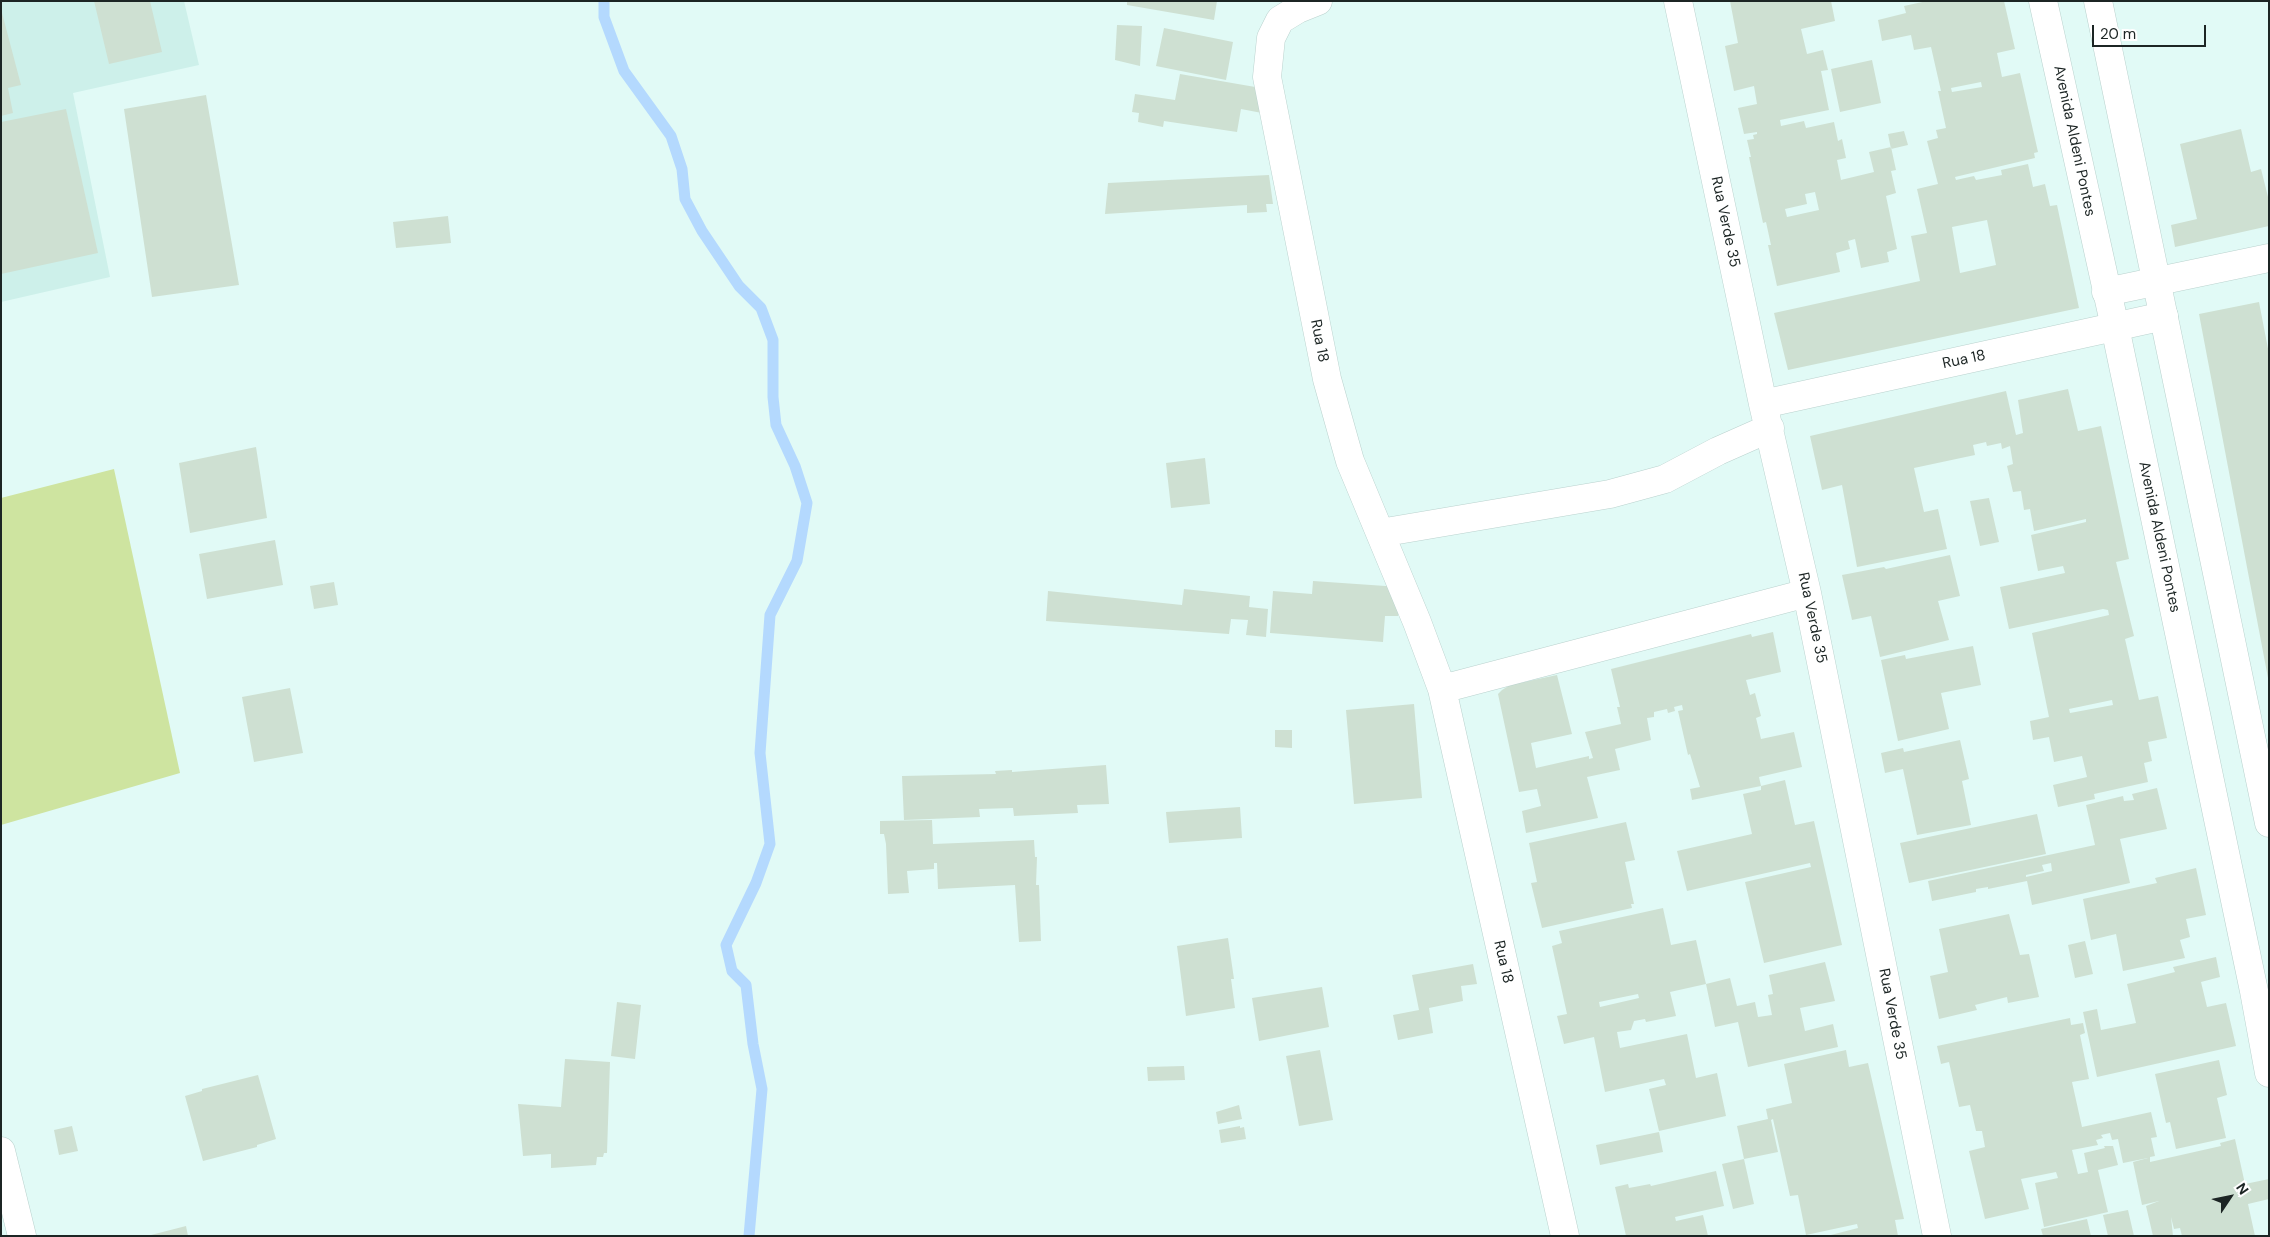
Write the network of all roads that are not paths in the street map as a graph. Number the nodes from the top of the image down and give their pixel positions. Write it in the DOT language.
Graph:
graph roads {
  1 [pos="1318,1"];
  2 [pos="1678,1"];
  3 [pos="2043,1"];
  4 [pos="2098,1"];
  5 [pos="2269,258"];
  6 [pos="2157,283"];
  7 [pos="2106,292"];
  8 [pos="2164,316"];
  9 [pos="2115,328"];
  10 [pos="1766,416"];
  11 [pos="1380,532"];
  12 [pos="1807,593"];
  13 [pos="1442,689"];
  14 [pos="2269,823"];
  15 [pos="2269,1073"];
  16 [pos="1,1151"];
  17 [pos="22,1236"];
  18 [pos="1565,1236"];
  19 [pos="1937,1236"];
  1 -- 11 [label="street, Rua 18"];
  2 -- 10 [label="street, Rua Verde 35"];
  3 -- 7 [label="street, Avenida Aldeni Pontes"];
  4 -- 6 [label="street"];
  5 -- 6 [label="street"];
  6 -- 7 [label="street"];
  6 -- 8 [label="street"];
  7 -- 9 [label="street, Avenida Aldeni Pontes"];
  8 -- 9 [label="street, Rua 18"];
  8 -- 14 [label="street"];
  9 -- 10 [label="street, Rua 18"];
  9 -- 15 [label="street, Avenida Aldeni Pontes"];
  10 -- 11 [label="street, Rua 18"];
  10 -- 12 [label="street, Rua Verde 35"];
  11 -- 13 [label="street, Rua 18"];
  12 -- 13 [label="street"];
  12 -- 19 [label="street, Rua Verde 35"];
  13 -- 18 [label="street, Rua 18"];
  16 -- 17 [label="street"];
}
